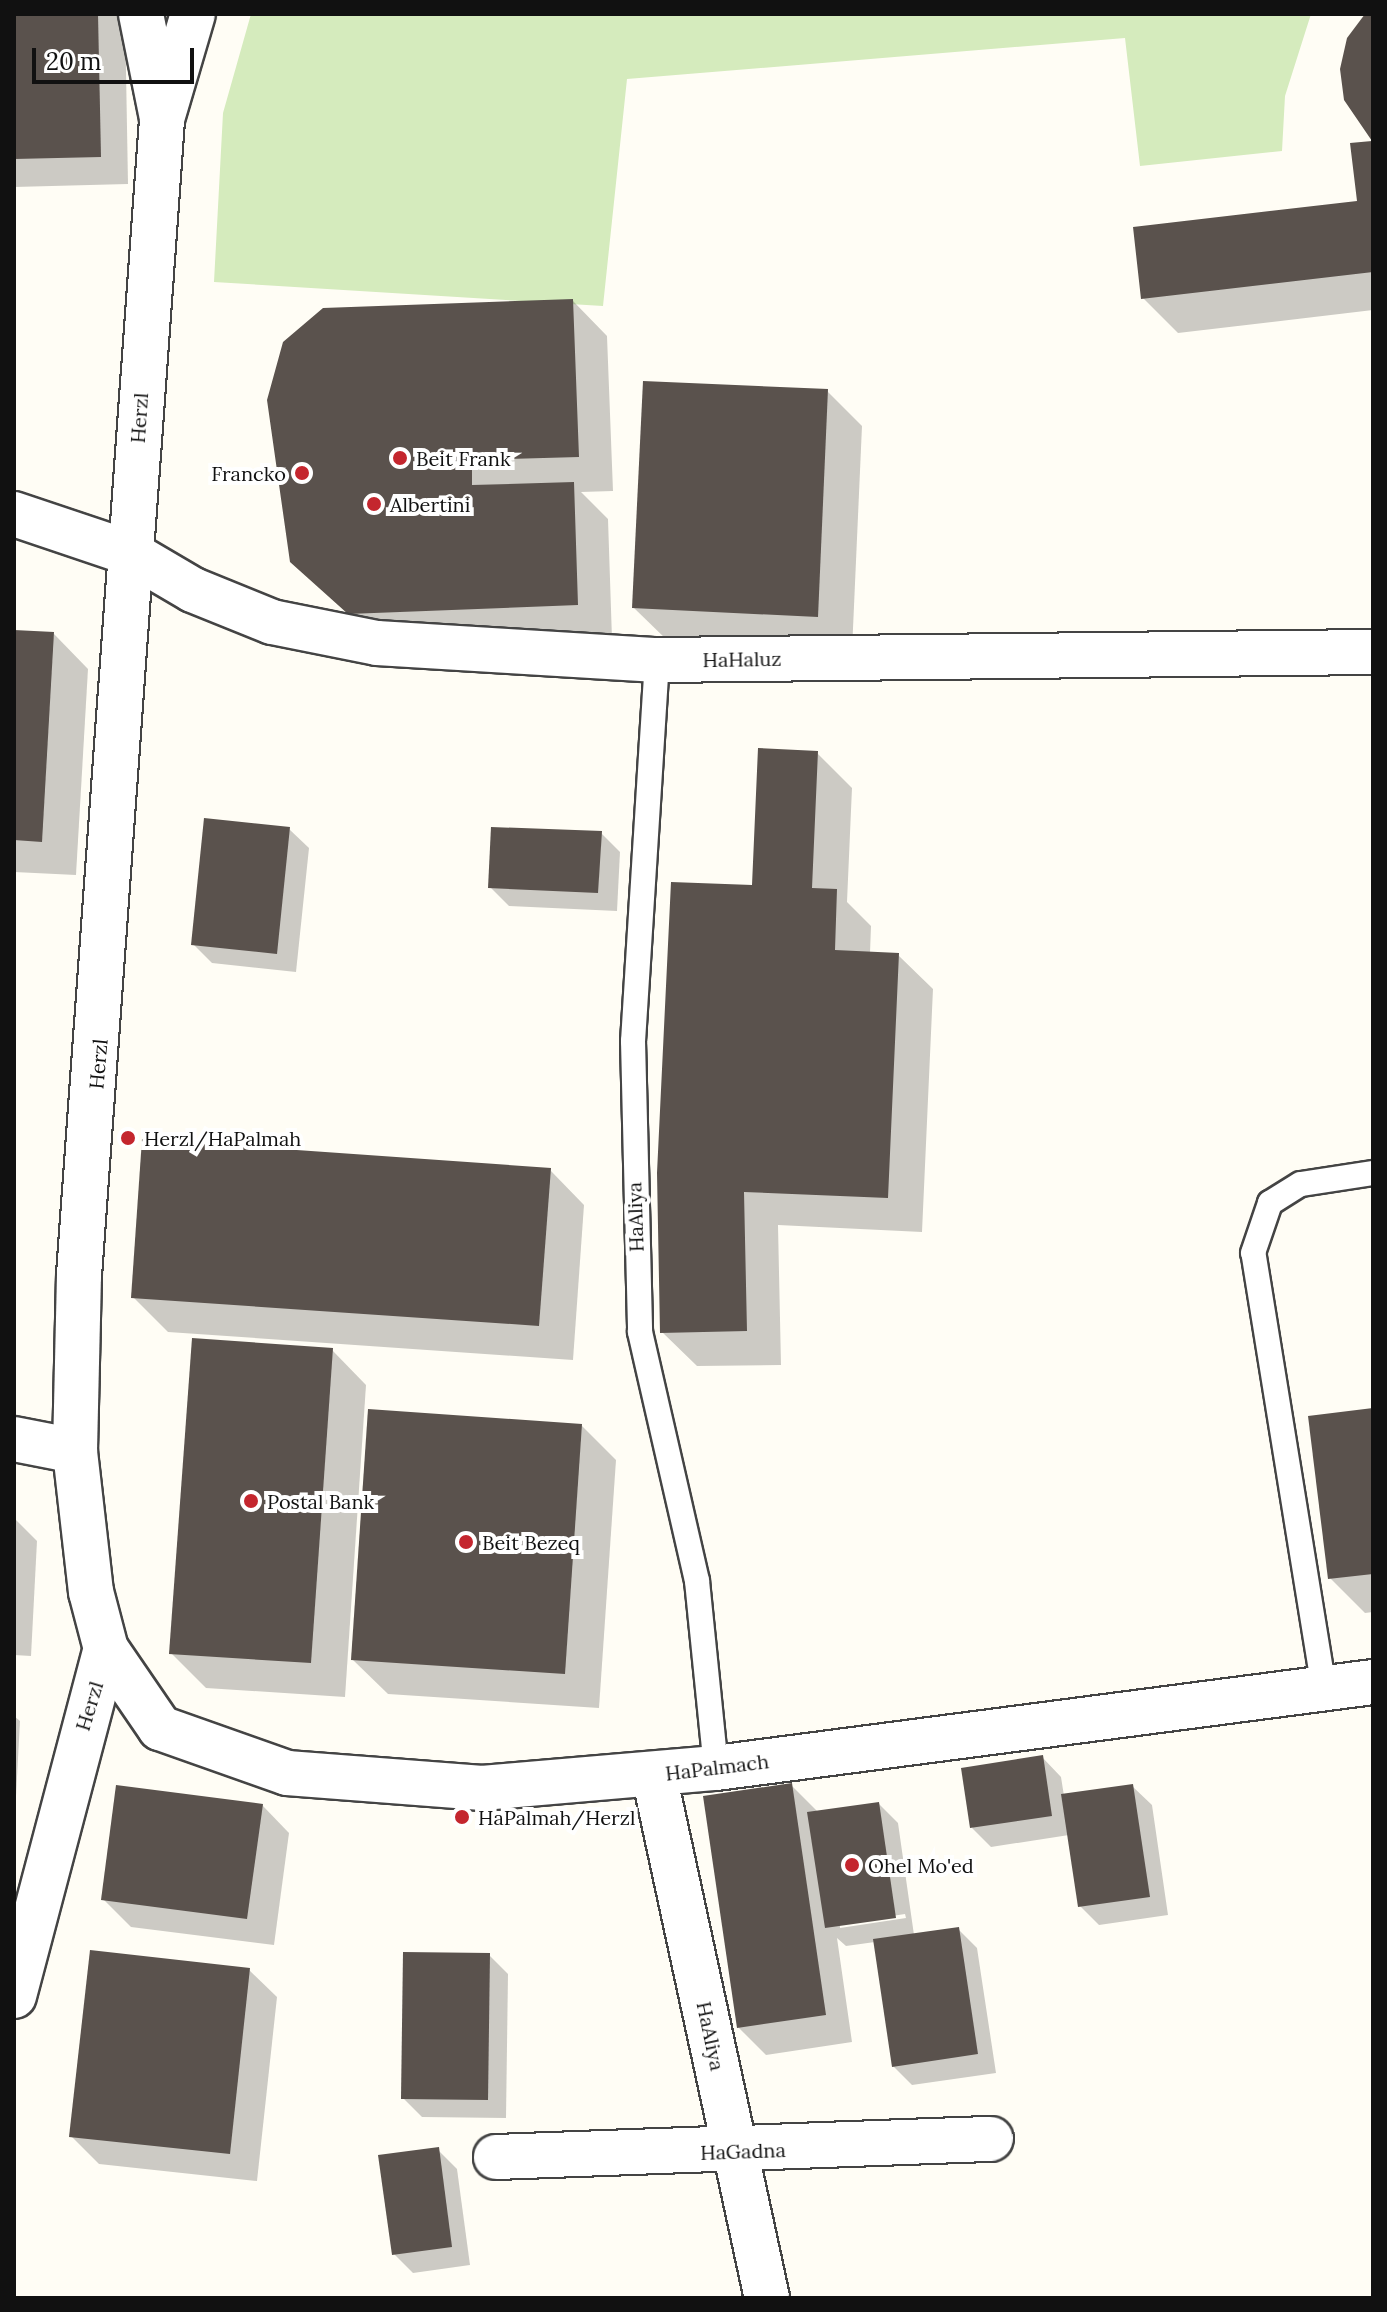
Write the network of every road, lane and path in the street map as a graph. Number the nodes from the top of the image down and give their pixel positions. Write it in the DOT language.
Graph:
graph roads {
  1 [pos="141,14"];
  2 [pos="193,14"];
  3 [pos="162,119"];
  4 [pos="14,514"];
  5 [pos="130,553"];
  6 [pos="1373,652"];
  7 [pos="657,660"];
  8 [pos="1373,1173"];
  9 [pos="14,1439"];
  10 [pos="75,1451"];
  11 [pos="14,1458"];
  12 [pos="106,1649"];
  13 [pos="1373,1682"];
  14 [pos="1324,1689"];
  15 [pos="716,1768"];
  16 [pos="654,1775"];
  17 [pos="14,1996"];
  18 [pos="991,2139"];
  19 [pos="736,2152"];
  20 [pos="496,2157"];
  21 [pos="767,2298"];
  1 -- 3 [label="street, Herzl"];
  2 -- 3 [label="street, Herzl"];
  3 -- 5 [label="street, Herzl"];
  4 -- 5 [label="street, HaHaluz"];
  5 -- 7 [label="street, HaHaluz"];
  5 -- 10 [label="street, Herzl"];
  6 -- 7 [label="street, HaHaluz"];
  7 -- 15 [label="lane, HaAliya"];
  8 -- 14 [label="lane"];
  9 -- 10 [label="street"];
  10 -- 11 [label="street"];
  10 -- 12 [label="street, Herzl"];
  12 -- 16 [label="street, HaPalmach"];
  12 -- 17 [label="street, Herzl"];
  13 -- 14 [label="street, HaPalmach"];
  14 -- 15 [label="street, HaPalmach"];
  15 -- 16 [label="street, HaPalmach"];
  16 -- 19 [label="street, HaAliya"];
  18 -- 19 [label="street, HaGadna"];
  19 -- 20 [label="street, HaGadna"];
  19 -- 21 [label="street, HaAliya"];
}
